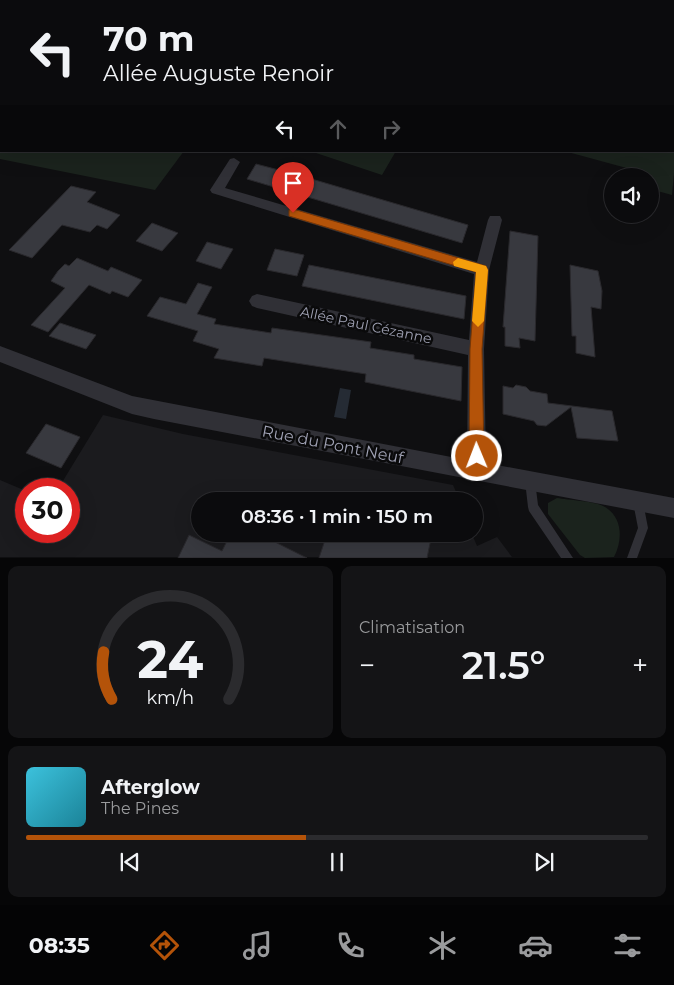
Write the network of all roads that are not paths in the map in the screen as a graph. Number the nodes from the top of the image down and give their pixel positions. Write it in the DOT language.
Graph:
graph roads {
  1 [pos="234,162"];
  2 [pos="495,220"];
  3 [pos="482,270"];
  4 [pos="257,301"];
  5 [pos="476,349"];
  6 [pos="0,354"];
  7 [pos="476,472"];
  8 [pos="530,481"];
  9 [pos="638,502"];
  10 [pos="674,508"];
  11 [pos="568,558"];
  12 [pos="632,558"];
  1 -- 3 [label="street"];
  2 -- 3 [label="street"];
  3 -- 5 [label="street"];
  4 -- 5 [label="street, Allée Paul Cézanne"];
  5 -- 7 [label="street"];
  6 -- 7 [label="street, Rue du Pont Neuf"];
  7 -- 8 [label="street, Rue du Pont Neuf"];
  8 -- 9 [label="street, Rue du Pont Neuf"];
  8 -- 11 [label="lane"];
  9 -- 10 [label="street, Rue du Pont Neuf"];
  9 -- 12 [label="lane"];
}
